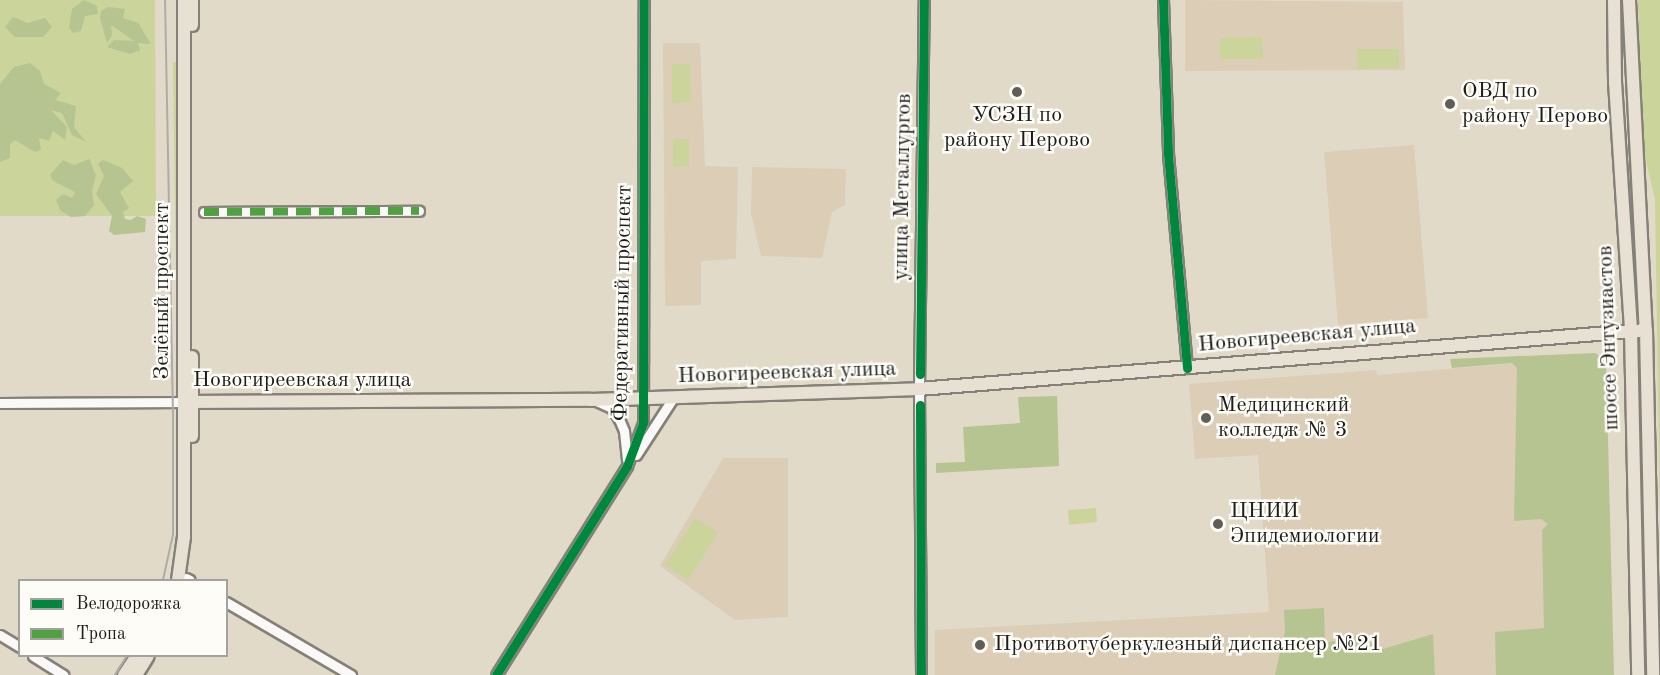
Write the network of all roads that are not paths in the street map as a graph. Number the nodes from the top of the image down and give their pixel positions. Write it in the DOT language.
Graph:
graph roads {
  1 [pos="184,0"];
  2 [pos="192,0"];
  3 [pos="644,0"];
  4 [pos="924,0"];
  5 [pos="1163,0"];
  6 [pos="1614,0"];
  7 [pos="1629,0"];
  8 [pos="204,212"];
  9 [pos="419,212"];
  10 [pos="1646,330"];
  11 [pos="1631,331"];
  12 [pos="1187,368"];
  13 [pos="919,389"];
  14 [pos="673,398"];
  15 [pos="644,399"];
  16 [pos="591,400"];
  17 [pos="188,402"];
  18 [pos="0,403"];
  19 [pos="627,466"];
  20 [pos="185,579"];
  21 [pos="228,603"];
  22 [pos="0,635"];
  23 [pos="18,646"];
  24 [pos="35,657"];
  25 [pos="136,657"];
  26 [pos="147,657"];
  27 [pos="64,675"];
  28 [pos="124,675"];
  29 [pos="136,675"];
  30 [pos="351,675"];
  31 [pos="496,675"];
  32 [pos="921,675"];
  33 [pos="1638,675"];
  34 [pos="1653,675"];
  1 -- 17 [label="main road, Зелёный проспект"];
  2 -- 17 [label="main road, Зелёный проспект"];
  3 -- 15 [label="street, Федеративный проспект"];
  4 -- 13 [label="street, улица Металлургов"];
  5 -- 12 [label="street"];
  6 -- 11 [label="main road, шоссе Энтузиастов"];
  7 -- 10 [label="main road, шоссе Энтузиастов"];
  8 -- 9 [label="street"];
  10 -- 11 [label="main road, Новогиреевская улица"];
  10 -- 34 [label="main road, шоссе Энтузиастов"];
  11 -- 12 [label="main road, Новогиреевская улица"];
  11 -- 33 [label="main road, шоссе Энтузиастов"];
  12 -- 13 [label="main road, Новогиреевская улица"];
  13 -- 14 [label="main road, Новогиреевская улица"];
  13 -- 32 [label="street, улица Металлургов"];
  14 -- 15 [label="main road, Новогиреевская улица"];
  14 -- 19 [label="street"];
  15 -- 16 [label="main road, Новогиреевская улица"];
  15 -- 19 [label="street, Федеративный проспект"];
  16 -- 17 [label="main road, Новогиреевская улица"];
  16 -- 19 [label="street"];
  17 -- 18 [label="street, Новогиреевская улица"];
  17 -- 20 [label="main road, Зелёный проспект"];
  19 -- 31 [label="street, Федеративный проспект"];
  21 -- 30 [label="street"];
  22 -- 23 [label="street"];
  24 -- 27 [label="street"];
  25 -- 28 [label="main road"];
  26 -- 29 [label="main road"];
}
